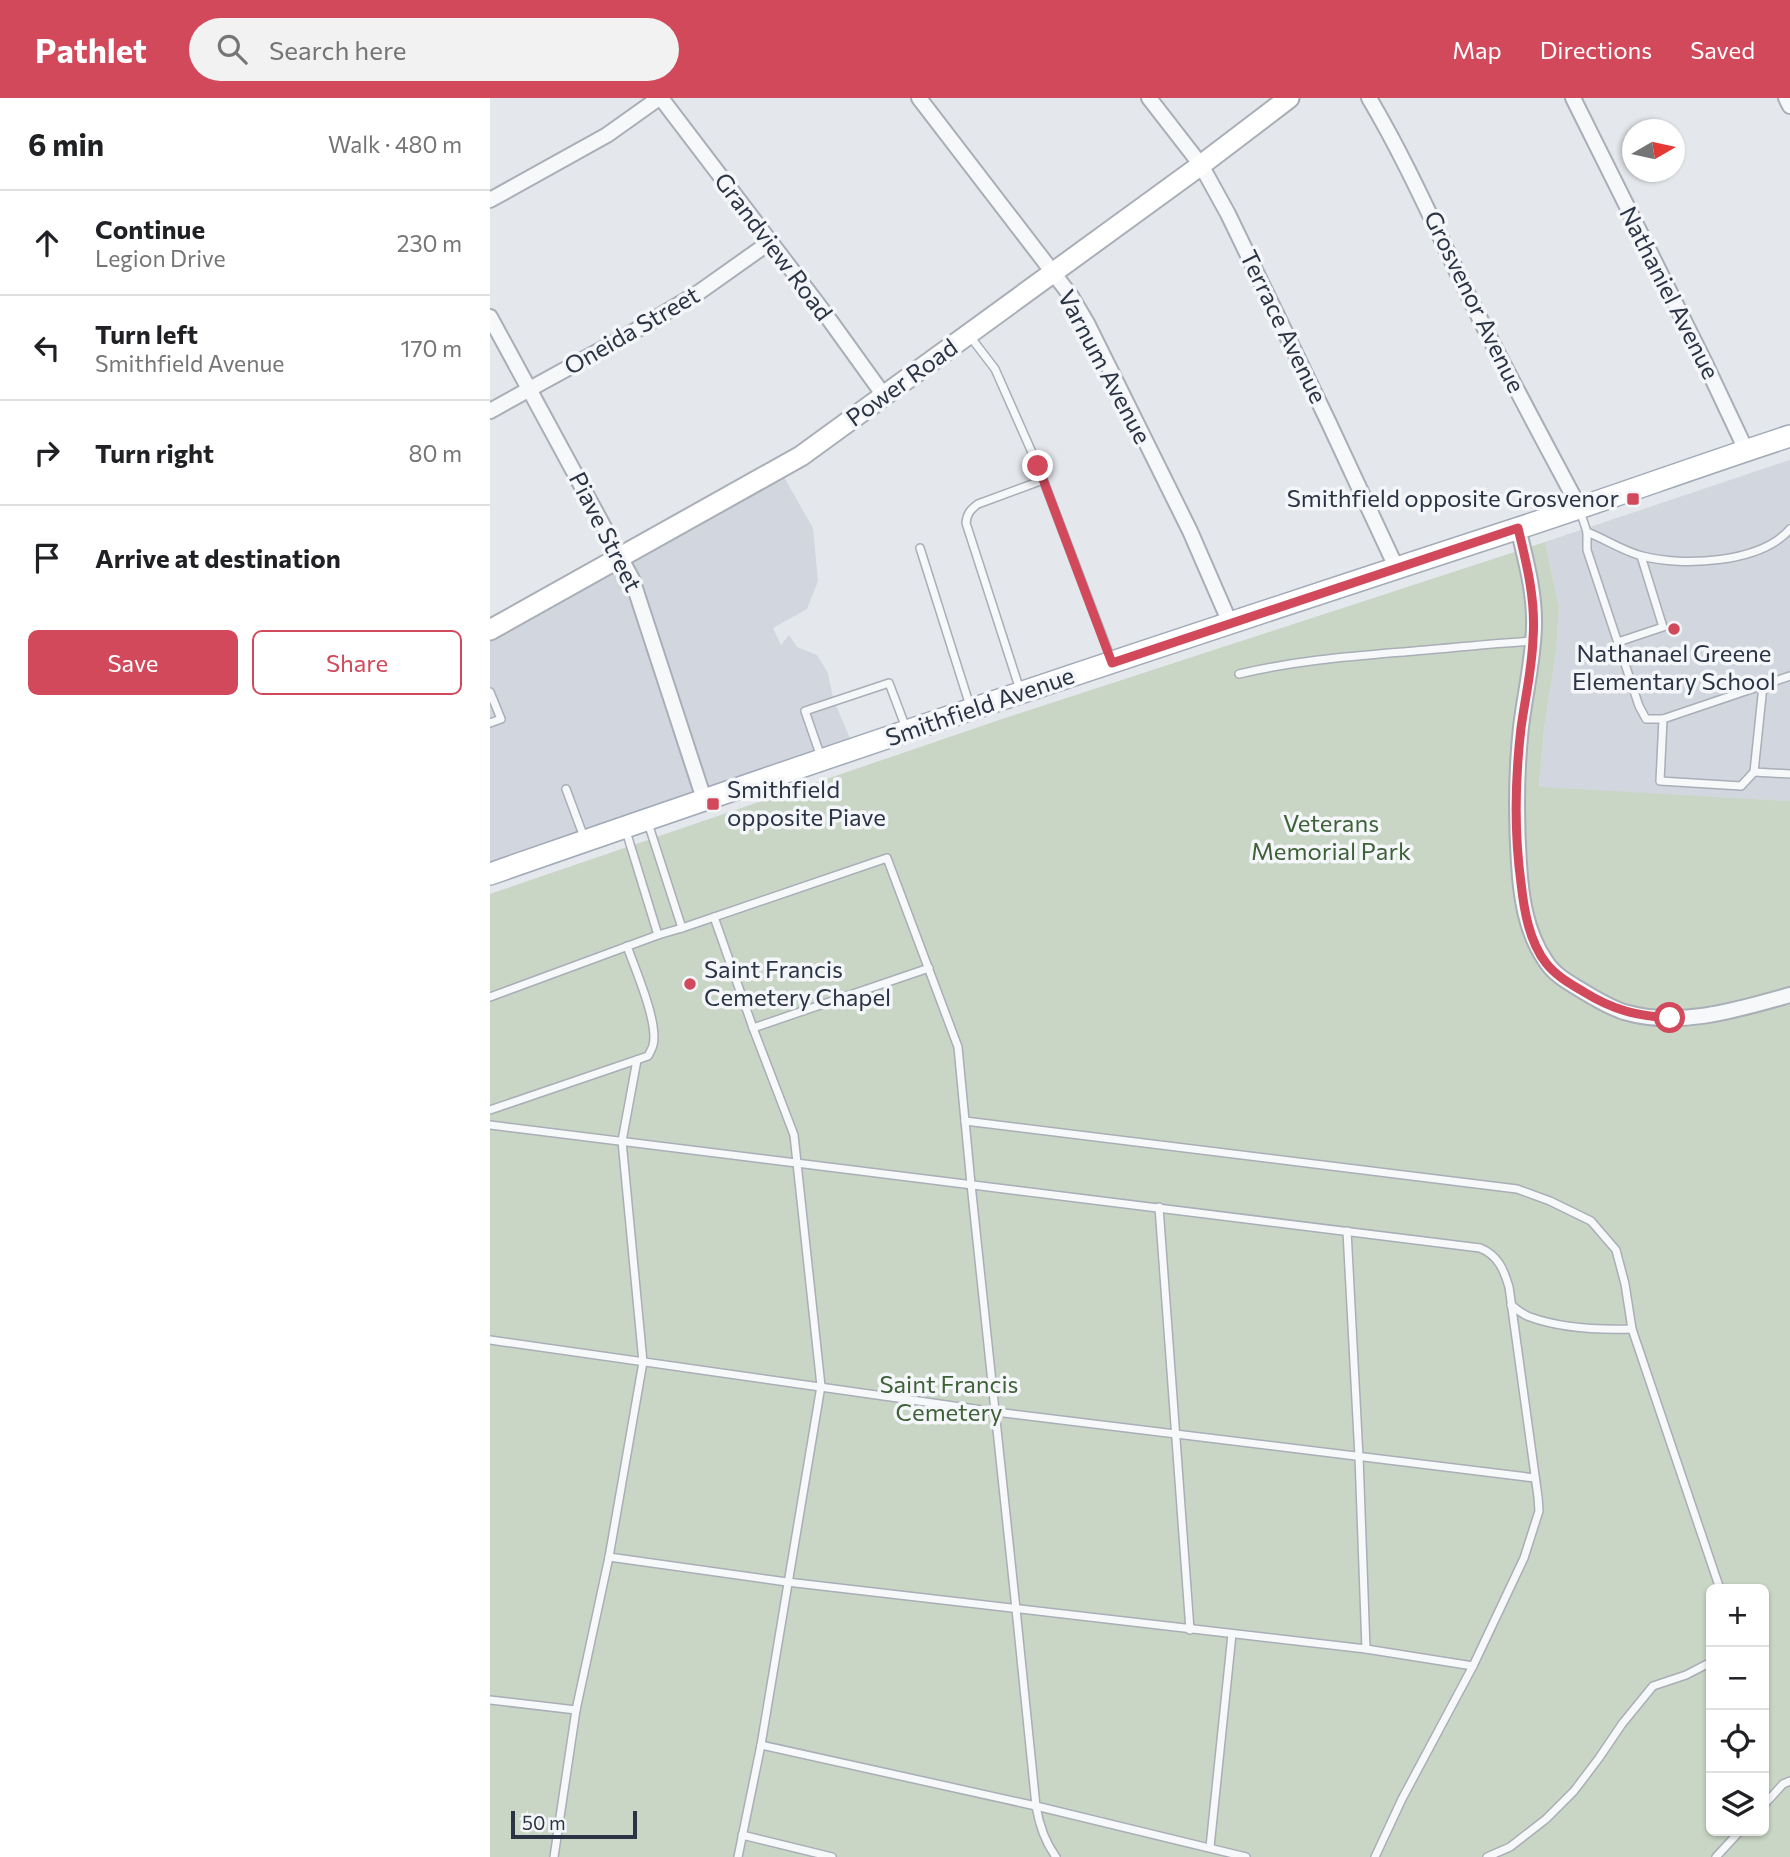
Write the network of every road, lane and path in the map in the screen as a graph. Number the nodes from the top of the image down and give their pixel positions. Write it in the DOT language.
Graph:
graph roads {
  1 [pos="660,98"];
  2 [pos="919,98"];
  3 [pos="1149,98"];
  4 [pos="1289,98"];
  5 [pos="1369,98"];
  6 [pos="1573,98"];
  7 [pos="1786,98"];
  8 [pos="1790,106"];
  9 [pos="1201,165"];
  10 [pos="490,200"];
  11 [pos="770,242"];
  12 [pos="1053,274"];
  13 [pos="490,317"];
  14 [pos="968,334"];
  15 [pos="530,389"];
  16 [pos="884,397"];
  17 [pos="490,411"];
  18 [pos="1790,436"];
  19 [pos="1746,450"];
  20 [pos="1044,480"];
  21 [pos="1579,508"];
  22 [pos="1518,528"];
  23 [pos="1790,529"];
  24 [pos="1587,531"];
  25 [pos="920,548"];
  26 [pos="1641,556"];
  27 [pos="622,558"];
  28 [pos="1396,567"];
  29 [pos="1230,623"];
  30 [pos="490,630"];
  31 [pos="1533,641"];
  32 [pos="1618,642"];
  33 [pos="1112,663"];
  34 [pos="1239,674"];
  35 [pos="1790,676"];
  36 [pos="1763,685"];
  37 [pos="490,692"];
  38 [pos="1021,693"];
  39 [pos="971,710"];
  40 [pos="1663,719"];
  41 [pos="490,723"];
  42 [pos="908,732"];
  43 [pos="822,760"];
  44 [pos="1754,772"];
  45 [pos="1790,774"];
  46 [pos="566,789"];
  47 [pos="704,799"];
  48 [pos="647,819"];
  49 [pos="625,827"];
  50 [pos="585,841"];
  51 [pos="490,873"];
  52 [pos="714,917"];
  53 [pos="682,928"];
  54 [pos="658,934"];
  55 [pos="627,946"];
  56 [pos="929,968"];
  57 [pos="1790,995"];
  58 [pos="490,997"];
  59 [pos="754,1028"];
  60 [pos="637,1060"];
  61 [pos="490,1110"];
  62 [pos="965,1121"];
  63 [pos="490,1125"];
  64 [pos="622,1141"];
  65 [pos="798,1163"];
  66 [pos="971,1184"];
  67 [pos="1159,1207"];
  68 [pos="1347,1231"];
  69 [pos="1511,1305"];
  70 [pos="1632,1329"];
  71 [pos="490,1340"];
  72 [pos="643,1362"];
  73 [pos="821,1386"];
  74 [pos="996,1412"];
  75 [pos="1176,1433"];
  76 [pos="1359,1457"];
  77 [pos="1535,1478"];
  78 [pos="609,1557"];
  79 [pos="787,1582"];
  80 [pos="1718,1584"];
  81 [pos="1017,1609"];
  82 [pos="1190,1630"];
  83 [pos="1232,1634"];
  84 [pos="1366,1649"];
  85 [pos="1706,1665"];
  86 [pos="1473,1666"];
  87 [pos="490,1700"];
  88 [pos="576,1710"];
  89 [pos="761,1745"];
  90 [pos="1790,1781"];
  91 [pos="1769,1799"];
  92 [pos="1036,1806"];
  93 [pos="742,1835"];
  94 [pos="1735,1836"];
  95 [pos="1210,1847"];
  96 [pos="554,1857"];
  97 [pos="738,1857"];
  98 [pos="832,1857"];
  99 [pos="1056,1857"];
  100 [pos="1247,1857"];
  101 [pos="1375,1857"];
  102 [pos="1487,1857"];
  103 [pos="1716,1857"];
  1 -- 10 [label="street"];
  1 -- 11 [label="street, Grandview Road"];
  2 -- 12 [label="street, Varnum Avenue"];
  3 -- 9 [label="street, Terrace Avenue"];
  4 -- 9 [label="main road, Power Road"];
  5 -- 21 [label="street, Grosvenor Avenue"];
  6 -- 19 [label="street, Nathaniel Avenue"];
  7 -- 8 [label="street"];
  9 -- 12 [label="main road, Power Road"];
  9 -- 28 [label="street, Terrace Avenue"];
  11 -- 15 [label="street, Oneida Street"];
  11 -- 16 [label="street, Grandview Road"];
  12 -- 14 [label="main road, Power Road"];
  12 -- 29 [label="street, Varnum Avenue"];
  13 -- 15 [label="street, Piave Street"];
  14 -- 16 [label="main road, Power Road"];
  14 -- 20 [label="lane"];
  15 -- 17 [label="street, Oneida Street"];
  15 -- 27 [label="street, Piave Street"];
  16 -- 27 [label="main road, Power Road"];
  18 -- 19 [label="main road, Smithfield Avenue"];
  19 -- 21 [label="main road, Smithfield Avenue"];
  20 -- 33 [label="lane"];
  20 -- 38 [label="lane"];
  21 -- 22 [label="main road, Smithfield Avenue"];
  21 -- 24 [label="lane"];
  22 -- 28 [label="main road, Smithfield Avenue"];
  22 -- 31 [label="street"];
  23 -- 26 [label="lane"];
  24 -- 26 [label="lane"];
  24 -- 32 [label="lane"];
  25 -- 39 [label="lane"];
  26 -- 32 [label="lane"];
  27 -- 30 [label="main road, Power Road"];
  27 -- 47 [label="street, Piave Street"];
  28 -- 29 [label="main road, Smithfield Avenue"];
  29 -- 33 [label="main road, Smithfield Avenue"];
  31 -- 34 [label="lane"];
  31 -- 57 [label="street"];
  32 -- 40 [label="lane"];
  33 -- 38 [label="main road, Smithfield Avenue"];
  35 -- 36 [label="lane"];
  36 -- 40 [label="lane"];
  36 -- 44 [label="lane"];
  37 -- 41 [label="lane"];
  38 -- 39 [label="main road, Smithfield Avenue"];
  39 -- 42 [label="main road, Smithfield Avenue"];
  40 -- 44 [label="lane"];
  42 -- 43 [label="main road, Smithfield Avenue"];
  42 -- 43 [label="lane"];
  43 -- 47 [label="main road, Smithfield Avenue"];
  44 -- 45 [label="lane"];
  46 -- 50 [label="lane"];
  47 -- 48 [label="main road, Smithfield Avenue"];
  48 -- 49 [label="main road, Smithfield Avenue"];
  48 -- 53 [label="lane"];
  49 -- 50 [label="main road, Smithfield Avenue"];
  49 -- 54 [label="lane"];
  50 -- 51 [label="main road, Smithfield Avenue"];
  52 -- 53 [label="lane"];
  52 -- 56 [label="lane"];
  52 -- 59 [label="lane"];
  53 -- 54 [label="lane"];
  54 -- 55 [label="lane"];
  55 -- 58 [label="lane"];
  55 -- 60 [label="lane"];
  56 -- 59 [label="lane"];
  56 -- 62 [label="lane"];
  59 -- 65 [label="lane"];
  60 -- 61 [label="lane"];
  60 -- 64 [label="lane"];
  62 -- 66 [label="lane"];
  62 -- 70 [label="lane"];
  63 -- 64 [label="lane"];
  64 -- 65 [label="lane"];
  64 -- 72 [label="lane"];
  65 -- 66 [label="lane"];
  65 -- 73 [label="lane"];
  66 -- 67 [label="lane"];
  66 -- 74 [label="lane"];
  67 -- 68 [label="lane"];
  67 -- 75 [label="lane"];
  68 -- 69 [label="lane"];
  68 -- 76 [label="lane"];
  69 -- 70 [label="lane"];
  69 -- 77 [label="lane"];
  70 -- 80 [label="lane"];
  71 -- 72 [label="lane"];
  72 -- 73 [label="lane"];
  72 -- 78 [label="lane"];
  73 -- 74 [label="lane"];
  73 -- 79 [label="lane"];
  74 -- 75 [label="lane"];
  74 -- 81 [label="lane"];
  75 -- 76 [label="lane"];
  75 -- 82 [label="lane"];
  76 -- 77 [label="lane"];
  76 -- 84 [label="lane"];
  77 -- 86 [label="lane"];
  78 -- 79 [label="lane"];
  78 -- 88 [label="lane"];
  79 -- 81 [label="lane"];
  79 -- 89 [label="lane"];
  81 -- 82 [label="lane"];
  81 -- 92 [label="lane"];
  82 -- 83 [label="lane"];
  83 -- 84 [label="lane"];
  83 -- 95 [label="lane"];
  84 -- 86 [label="lane"];
  85 -- 102 [label="lane"];
  86 -- 101 [label="lane"];
  87 -- 88 [label="lane"];
  88 -- 96 [label="lane"];
  89 -- 92 [label="lane"];
  89 -- 93 [label="lane"];
  90 -- 91 [label="lane"];
  92 -- 95 [label="lane"];
  92 -- 99 [label="lane"];
  93 -- 97 [label="lane"];
  93 -- 98 [label="lane"];
  94 -- 103 [label="lane"];
  95 -- 100 [label="lane"];
}
